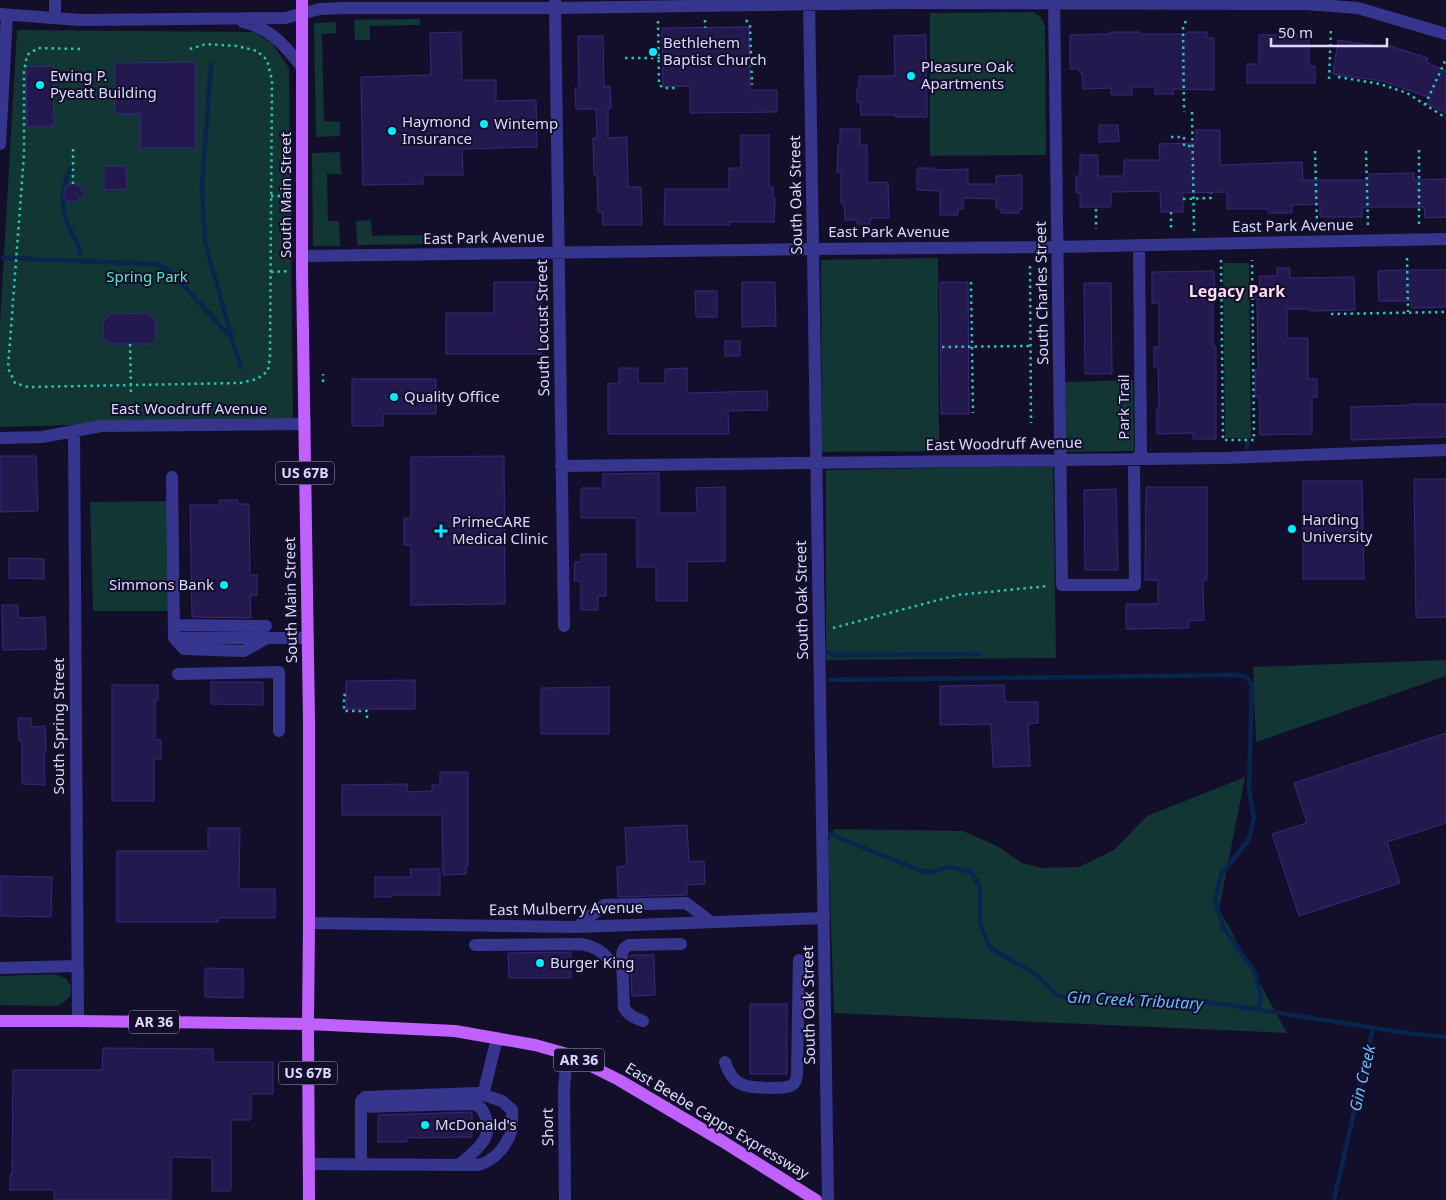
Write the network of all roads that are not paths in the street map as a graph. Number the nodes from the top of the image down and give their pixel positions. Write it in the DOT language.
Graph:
graph roads {
  1 [pos="55,0"];
  2 [pos="302,0"];
  3 [pos="809,2"];
  4 [pos="1054,2"];
  5 [pos="555,4"];
  6 [pos="302,14"];
  7 [pos="4,15"];
  8 [pos="54,18"];
  9 [pos="231,19"];
  10 [pos="1446,34"];
  11 [pos="302,67"];
  12 [pos="0,144"];
  13 [pos="1446,239"];
  14 [pos="1139,245"];
  15 [pos="1058,247"];
  16 [pos="813,249"];
  17 [pos="558,253"];
  18 [pos="302,256"];
  19 [pos="305,424"];
  20 [pos="74,431"];
  21 [pos="0,438"];
  22 [pos="1446,450"];
  23 [pos="1137,459"];
  24 [pos="1060,460"];
  25 [pos="816,462"];
  26 [pos="561,466"];
  27 [pos="172,477"];
  28 [pos="1062,585"];
  29 [pos="174,625"];
  30 [pos="564,626"];
  31 [pos="266,632"];
  32 [pos="308,638"];
  33 [pos="178,674"];
  34 [pos="279,730"];
  35 [pos="824,918"];
  36 [pos="711,922"];
  37 [pos="309,924"];
  38 [pos="577,927"];
  39 [pos="681,944"];
  40 [pos="475,945"];
  41 [pos="799,960"];
  42 [pos="610,963"];
  43 [pos="77,966"];
  44 [pos="0,968"];
  45 [pos="0,1021"];
  46 [pos="78,1021"];
  47 [pos="643,1021"];
  48 [pos="308,1024"];
  49 [pos="497,1038"];
  50 [pos="567,1054"];
  51 [pos="725,1062"];
  52 [pos="483,1095"];
  53 [pos="361,1107"];
  54 [pos="309,1164"];
  55 [pos="361,1165"];
  56 [pos="459,1165"];
  57 [pos="310,1200"];
  58 [pos="565,1200"];
  59 [pos="816,1200"];
  60 [pos="828,1200"];
  1 -- 8 [label="street"];
  2 -- 6 [label="main road, South Main Street / US 67B"];
  3 -- 4 [label="street"];
  3 -- 5 [label="street"];
  3 -- 16 [label="street, South Oak Street"];
  4 -- 10 [label="street"];
  4 -- 15 [label="street, South Charles Street"];
  5 -- 6 [label="street"];
  5 -- 17 [label="street, South Locust Street"];
  6 -- 9 [label="street"];
  6 -- 11 [label="main road, South Main Street / US 67B"];
  7 -- 8 [label="street"];
  7 -- 12 [label="street"];
  8 -- 9 [label="street"];
  9 -- 11 [label="street"];
  11 -- 18 [label="main road, South Main Street / US 67B"];
  13 -- 14 [label="street, East Park Avenue"];
  14 -- 15 [label="street, East Park Avenue"];
  14 -- 23 [label="street, Park Trail"];
  15 -- 16 [label="street, East Park Avenue"];
  15 -- 24 [label="street, South Charles Street"];
  16 -- 17 [label="street, East Park Avenue"];
  16 -- 25 [label="street, South Oak Street"];
  17 -- 18 [label="street, East Park Avenue"];
  17 -- 26 [label="street, South Locust Street"];
  18 -- 19 [label="main road, South Main Street / US 67B"];
  19 -- 20 [label="street, East Woodruff Avenue"];
  19 -- 32 [label="main road, South Main Street / US 67B"];
  20 -- 21 [label="street, East Woodruff Avenue"];
  20 -- 43 [label="street, South Spring Street"];
  22 -- 23 [label="street, East Woodruff Avenue"];
  23 -- 24 [label="street, East Woodruff Avenue"];
  23 -- 28 [label="street, Park Trail"];
  24 -- 25 [label="street, East Woodruff Avenue"];
  24 -- 28 [label="street, South Charles Street"];
  25 -- 26 [label="street, East Woodruff Avenue"];
  25 -- 35 [label="street, South Oak Street"];
  26 -- 30 [label="street, South Locust Street"];
  27 -- 29 [label="street"];
  29 -- 31 [label="street"];
  29 -- 31 [label="street"];
  31 -- 32 [label="street"];
  32 -- 37 [label="main road, South Main Street / US 67B"];
  33 -- 34 [label="street"];
  35 -- 36 [label="street, East Mulberry Avenue"];
  35 -- 60 [label="street, South Oak Street"];
  36 -- 38 [label="street, East Mulberry Avenue"];
  36 -- 38 [label="street"];
  37 -- 38 [label="street, East Mulberry Avenue"];
  37 -- 48 [label="main road, South Main Street / US 67B"];
  39 -- 47 [label="street"];
  40 -- 42 [label="street"];
  41 -- 51 [label="street"];
  43 -- 44 [label="street"];
  43 -- 46 [label="street, South Spring Street"];
  45 -- 46 [label="main road, AR 36"];
  46 -- 48 [label="main road, AR 36"];
  48 -- 49 [label="main road, East Beebe Capps Expressway / AR 36"];
  48 -- 54 [label="main road, South Main Street / US 67B"];
  49 -- 50 [label="main road, East Beebe Capps Expressway / AR 36"];
  49 -- 52 [label="street"];
  50 -- 58 [label="street, Short"];
  50 -- 59 [label="main road, East Beebe Capps Expressway / AR 36"];
  52 -- 53 [label="street"];
  52 -- 56 [label="street"];
  53 -- 55 [label="street"];
  53 -- 56 [label="street"];
  54 -- 55 [label="street"];
  54 -- 57 [label="main road, South Main Street / US 67B"];
  55 -- 56 [label="street"];
}
